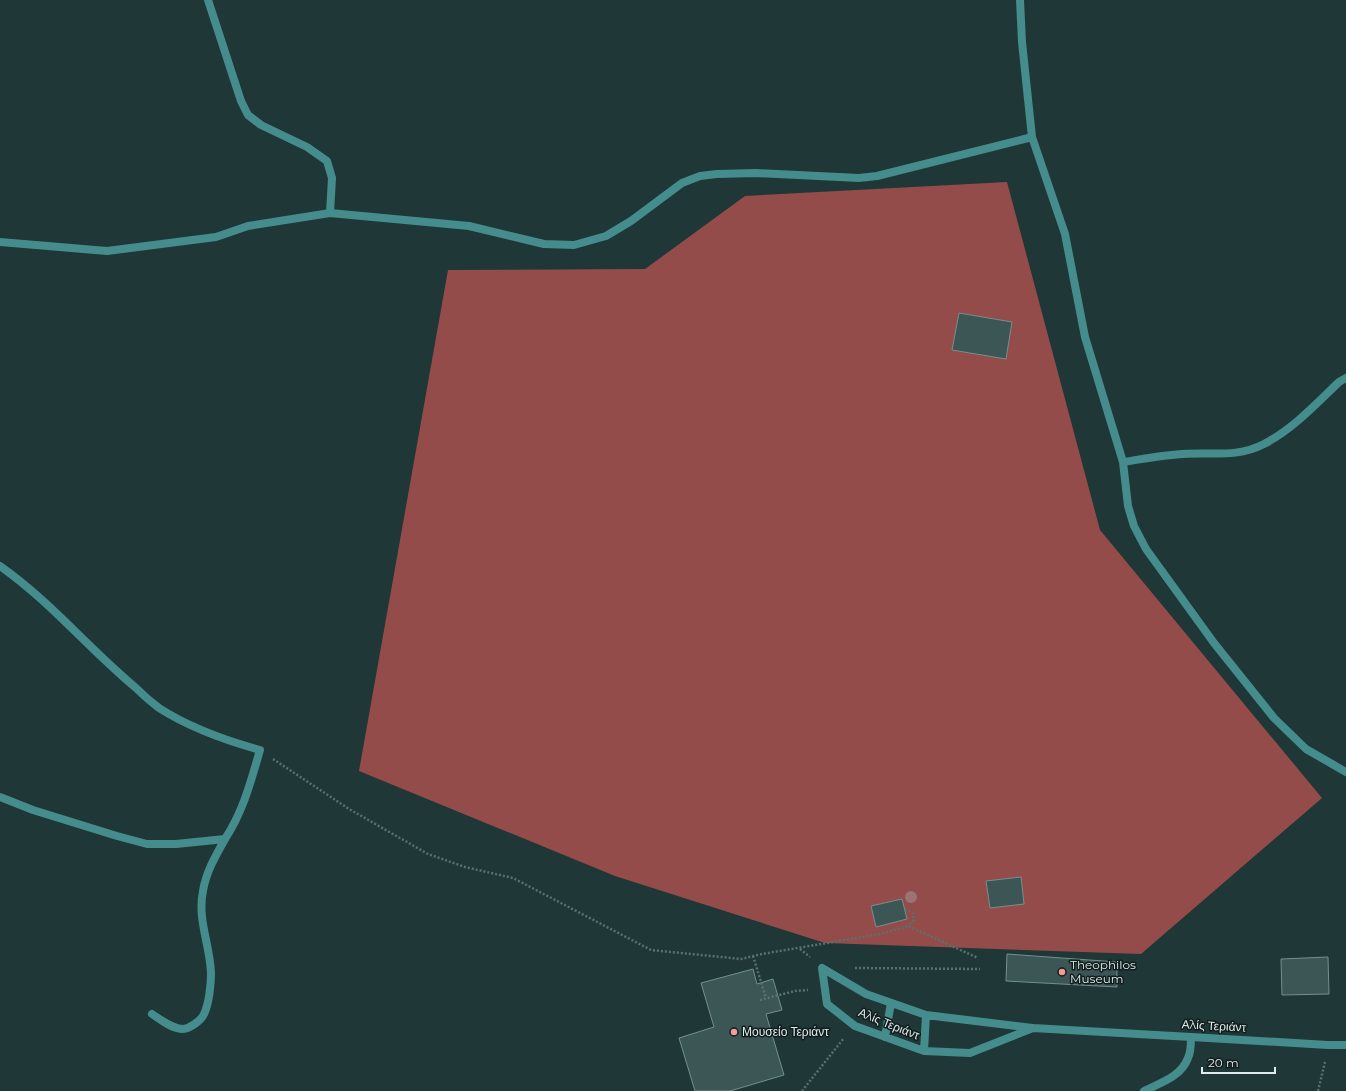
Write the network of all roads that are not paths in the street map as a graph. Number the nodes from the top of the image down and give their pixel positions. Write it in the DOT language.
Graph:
graph roads {
  1 [pos="208,0"];
  2 [pos="1020,0"];
  3 [pos="1032,137"];
  4 [pos="330,213"];
  5 [pos="0,242"];
  6 [pos="1346,378"];
  7 [pos="1123,462"];
  8 [pos="0,566"];
  9 [pos="1346,772"];
  10 [pos="0,797"];
  11 [pos="225,838"];
  12 [pos="891,1002"];
  13 [pos="152,1014"];
  14 [pos="926,1015"];
  15 [pos="1033,1028"];
  16 [pos="885,1036"];
  17 [pos="1192,1037"];
  18 [pos="1346,1045"];
  19 [pos="924,1051"];
  20 [pos="1144,1091"];
  1 -- 4 [label="street"];
  2 -- 3 [label="street"];
  3 -- 4 [label="street"];
  3 -- 7 [label="street"];
  4 -- 5 [label="street"];
  6 -- 7 [label="street"];
  7 -- 9 [label="street"];
  8 -- 11 [label="street"];
  10 -- 11 [label="street"];
  11 -- 13 [label="street"];
  12 -- 14 [label="street, Αλίς Τεριάντ"];
  12 -- 16 [label="street"];
  12 -- 16 [label="street, Αλίς Τεριάντ"];
  14 -- 15 [label="street, Αλίς Τεριάντ"];
  14 -- 19 [label="street"];
  15 -- 17 [label="street, Αλίς Τεριάντ"];
  15 -- 19 [label="street, Αλίς Τεριάντ"];
  16 -- 19 [label="street, Αλίς Τεριάντ"];
  17 -- 18 [label="street, Αλίς Τεριάντ"];
  17 -- 20 [label="street"];
}
